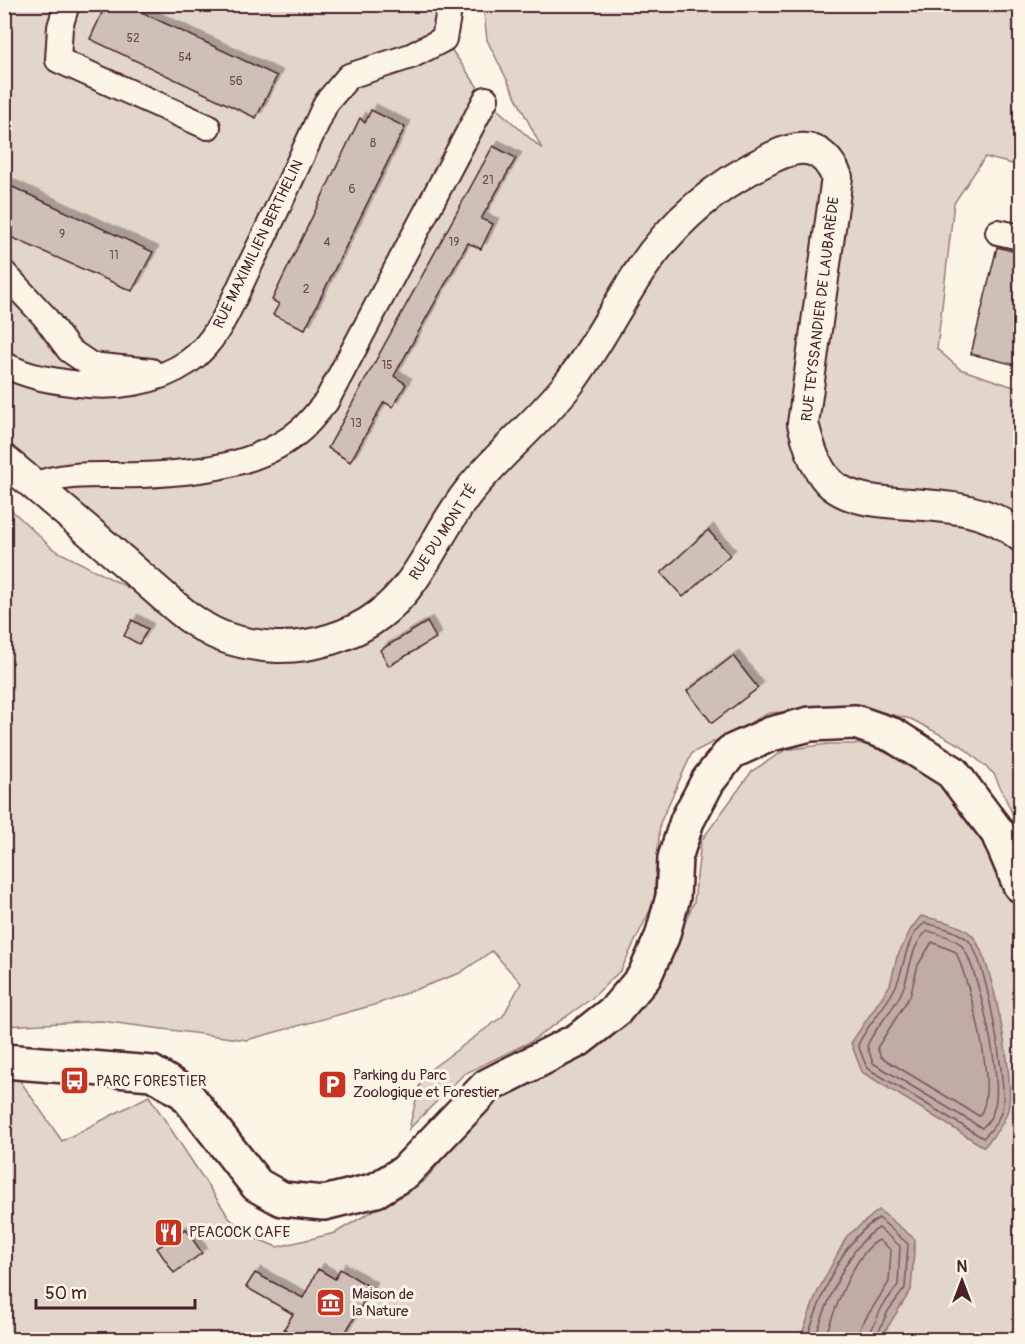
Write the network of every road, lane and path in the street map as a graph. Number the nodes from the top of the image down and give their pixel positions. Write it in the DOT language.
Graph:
graph roads {
  1 [pos="67,4"];
  2 [pos="450,4"];
  3 [pos="486,99"];
  4 [pos="208,127"];
  5 [pos="816,150"];
  6 [pos="4,273"];
  7 [pos="4,364"];
  8 [pos="168,373"];
  9 [pos="4,460"];
  10 [pos="34,485"];
  11 [pos="1020,536"];
  12 [pos="1020,885"];
  13 [pos="4,1061"];
  1 -- 4 [label="street"];
  2 -- 8 [label="street, RUE MAXIMILIEN BERTHELIN"];
  3 -- 10 [label="street"];
  5 -- 10 [label="street, RUE DU MONT TÉ"];
  5 -- 11 [label="street, RUE TEYSSANDIER DE LAUBARÈDE"];
  6 -- 8 [label="street"];
  7 -- 8 [label="street, RUE MAXIMILIEN BERTHELIN"];
  9 -- 10 [label="street, RUE DU MONT TÉ"];
  12 -- 13 [label="main road"];
}
